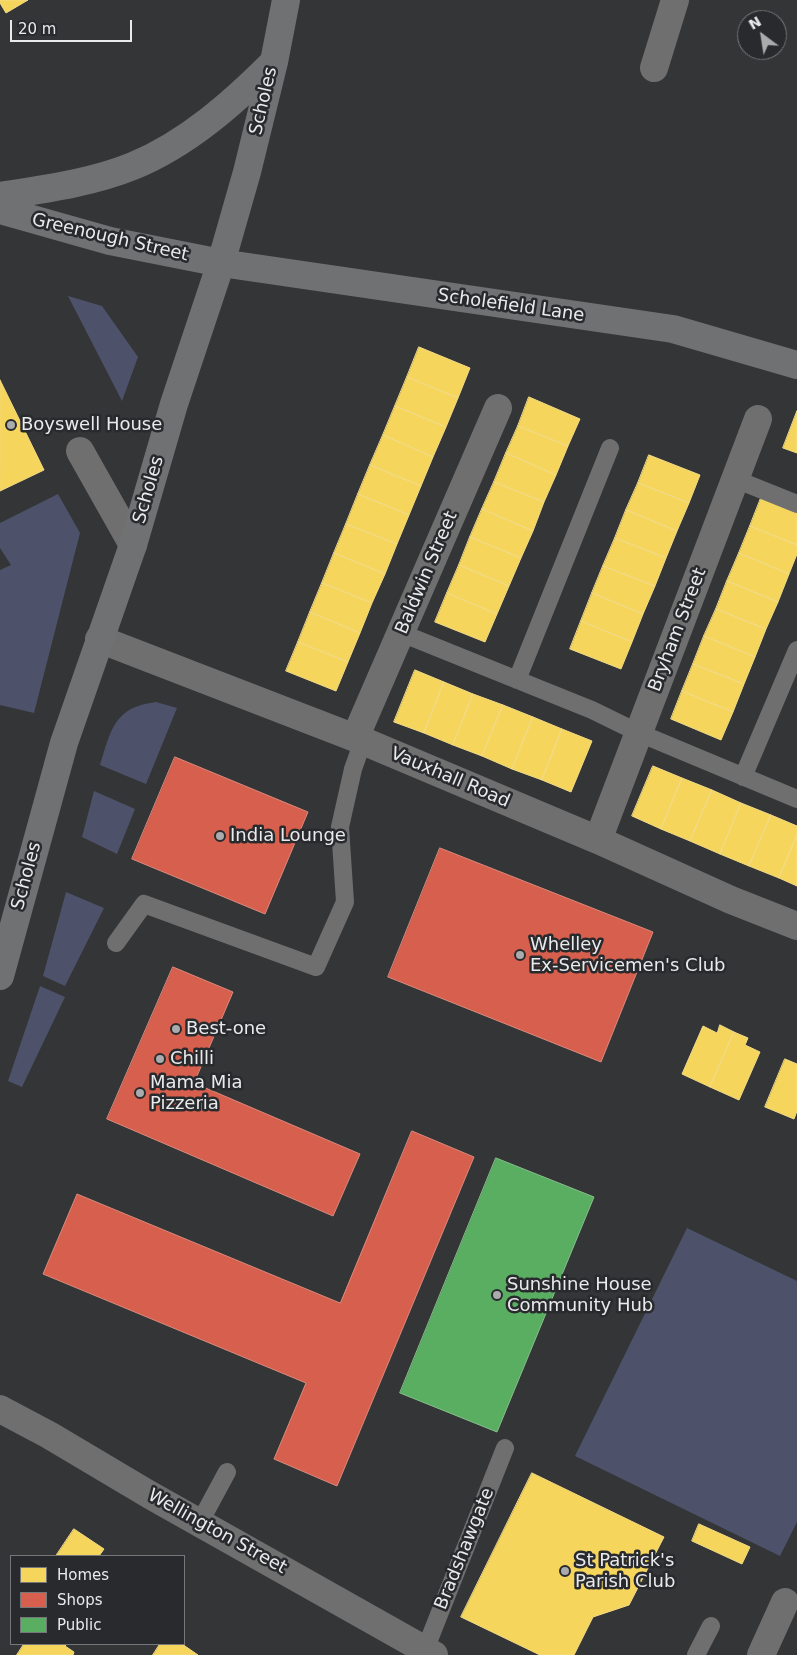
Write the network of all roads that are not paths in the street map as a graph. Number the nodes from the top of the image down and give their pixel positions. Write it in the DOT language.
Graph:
graph roads {
  1 [pos="286,0"];
  2 [pos="676,0"];
  3 [pos="274,62"];
  4 [pos="654,68"];
  5 [pos="0,196"];
  6 [pos="0,210"];
  7 [pos="221,263"];
  8 [pos="797,365"];
  9 [pos="498,408"];
  10 [pos="758,419"];
  11 [pos="610,448"];
  12 [pos="80,451"];
  13 [pos="736,479"];
  14 [pos="797,504"];
  15 [pos="132,546"];
  16 [pos="401,633"];
  17 [pos="99,639"];
  18 [pos="797,650"];
  19 [pos="517,680"];
  20 [pos="638,733"];
  21 [pos="359,740"];
  22 [pos="742,777"];
  23 [pos="797,799"];
  24 [pos="598,840"];
  25 [pos="797,926"];
  26 [pos="116,942"];
  27 [pos="0,976"];
  28 [pos="0,1410"];
  29 [pos="505,1448"];
  30 [pos="227,1472"];
  31 [pos="200,1522"];
  32 [pos="785,1602"];
  33 [pos="711,1626"];
  34 [pos="429,1652"];
  35 [pos="696,1655"];
  36 [pos="761,1655"];
  1 -- 3 [label="street, Scholes"];
  2 -- 4 [label="street"];
  3 -- 5 [label="street"];
  3 -- 7 [label="street, Scholes"];
  6 -- 7 [label="street, Greenough Street"];
  7 -- 8 [label="street, Scholefield Lane"];
  7 -- 15 [label="street, Scholes"];
  9 -- 16 [label="street, Baldwin Street"];
  10 -- 13 [label="street, Bryham Street"];
  11 -- 19 [label="lane"];
  12 -- 15 [label="street"];
  13 -- 14 [label="lane"];
  13 -- 20 [label="street, Bryham Street"];
  15 -- 17 [label="street, Scholes"];
  16 -- 19 [label="lane"];
  16 -- 21 [label="street, Baldwin Street"];
  17 -- 21 [label="street, Vauxhall Road"];
  17 -- 27 [label="street, Scholes"];
  18 -- 22 [label="lane"];
  19 -- 20 [label="lane"];
  20 -- 22 [label="lane"];
  20 -- 24 [label="street, Bryham Street"];
  21 -- 24 [label="street, Vauxhall Road"];
  21 -- 26 [label="lane"];
  22 -- 23 [label="lane"];
  24 -- 25 [label="street, Vauxhall Road"];
  28 -- 31 [label="street, Wellington Street"];
  29 -- 34 [label="lane, Bradshawgate"];
  30 -- 31 [label="lane"];
  31 -- 34 [label="street, Wellington Street"];
  32 -- 36 [label="street"];
  33 -- 35 [label="lane"];
}
